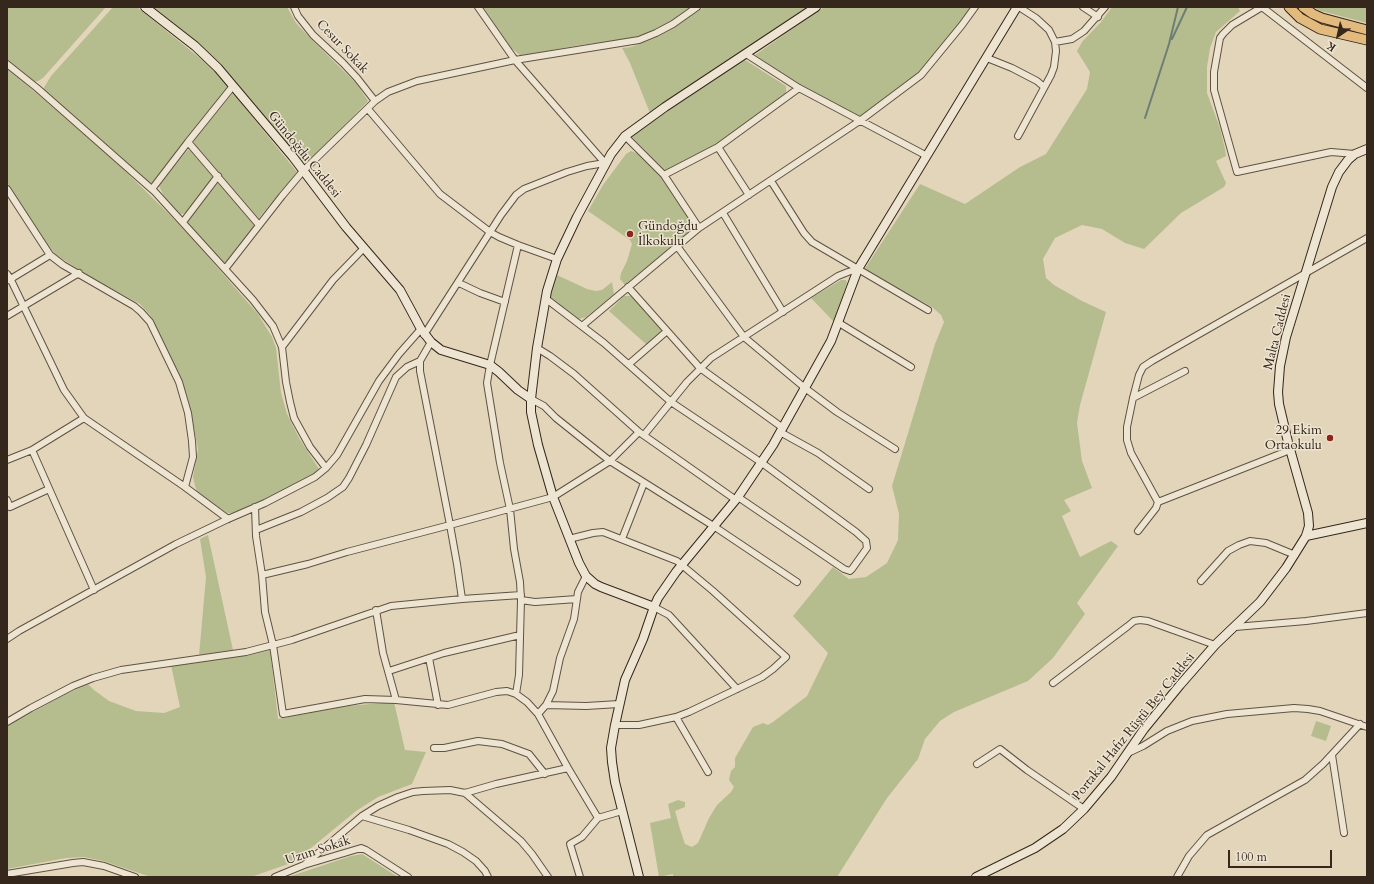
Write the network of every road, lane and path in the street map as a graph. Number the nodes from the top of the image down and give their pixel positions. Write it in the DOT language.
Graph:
graph roads {
  1 [pos="145,7"];
  2 [pos="294,7"];
  3 [pos="478,7"];
  4 [pos="697,7"];
  5 [pos="816,7"];
  6 [pos="975,7"];
  7 [pos="1018,7"];
  8 [pos="1083,7"];
  9 [pos="1105,7"];
  10 [pos="1289,7"];
  11 [pos="1303,7"];
  12 [pos="1098,17"];
  13 [pos="1367,30"];
  14 [pos="1367,40"];
  15 [pos="1055,42"];
  16 [pos="746,54"];
  17 [pos="987,58"];
  18 [pos="515,60"];
  19 [pos="7,64"];
  20 [pos="233,86"];
  21 [pos="1044,87"];
  22 [pos="799,88"];
  23 [pos="1367,88"];
  24 [pos="375,101"];
  25 [pos="368,109"];
  26 [pos="861,120"];
  27 [pos="625,136"];
  28 [pos="1018,136"];
  29 [pos="188,142"];
  30 [pos="718,147"];
  31 [pos="1367,149"];
  32 [pos="1355,154"];
  33 [pos="928,156"];
  34 [pos="605,163"];
  35 [pos="303,171"];
  36 [pos="664,175"];
  37 [pos="218,176"];
  38 [pos="771,181"];
  39 [pos="7,189"];
  40 [pos="152,189"];
  41 [pos="749,195"];
  42 [pos="723,213"];
  43 [pos="183,222"];
  44 [pos="259,225"];
  45 [pos="699,228"];
  46 [pos="490,232"];
  47 [pos="1367,238"];
  48 [pos="518,245"];
  49 [pos="677,246"];
  50 [pos="364,248"];
  51 [pos="50,255"];
  52 [pos="557,259"];
  53 [pos="225,269"];
  54 [pos="858,270"];
  55 [pos="79,273"];
  56 [pos="1305,274"];
  57 [pos="8,278"];
  58 [pos="458,283"];
  59 [pos="628,287"];
  60 [pos="545,298"];
  61 [pos="505,302"];
  62 [pos="24,306"];
  63 [pos="928,310"];
  64 [pos="783,312"];
  65 [pos="7,316"];
  66 [pos="839,323"];
  67 [pos="582,326"];
  68 [pos="666,331"];
  69 [pos="423,332"];
  70 [pos="744,337"];
  71 [pos="430,342"];
  72 [pos="282,347"];
  73 [pos="537,348"];
  74 [pos="420,361"];
  75 [pos="629,364"];
  76 [pos="490,365"];
  77 [pos="911,367"];
  78 [pos="700,368"];
  79 [pos="1185,371"];
  80 [pos="805,388"];
  81 [pos="1133,398"];
  82 [pos="531,399"];
  83 [pos="671,402"];
  84 [pos="84,418"];
  85 [pos="782,430"];
  86 [pos="641,434"];
  87 [pos="895,449"];
  88 [pos="32,450"];
  89 [pos="1290,450"];
  90 [pos="7,460"];
  91 [pos="610,461"];
  92 [pos="762,463"];
  93 [pos="326,468"];
  94 [pos="644,483"];
  95 [pos="185,487"];
  96 [pos="49,489"];
  97 [pos="869,489"];
  98 [pos="553,497"];
  99 [pos="737,498"];
  100 [pos="7,500"];
  101 [pos="1158,502"];
  102 [pos="255,508"];
  103 [pos="510,509"];
  104 [pos="228,519"];
  105 [pos="1367,523"];
  106 [pos="450,526"];
  107 [pos="714,526"];
  108 [pos="256,530"];
  109 [pos="1138,531"];
  110 [pos="1306,536"];
  111 [pos="569,539"];
  112 [pos="622,539"];
  113 [pos="1295,555"];
  114 [pos="682,564"];
  115 [pos="262,574"];
  116 [pos="586,576"];
  117 [pos="1201,581"];
  118 [pos="797,582"];
  119 [pos="94,590"];
  120 [pos="521,598"];
  121 [pos="462,599"];
  122 [pos="577,599"];
  123 [pos="654,606"];
  124 [pos="376,610"];
  125 [pos="1367,613"];
  126 [pos="1235,627"];
  127 [pos="520,635"];
  128 [pos="7,639"];
  129 [pos="1215,645"];
  130 [pos="273,646"];
  131 [pos="429,658"];
  132 [pos="389,671"];
  133 [pos="1053,683"];
  134 [pos="737,689"];
  135 [pos="516,694"];
  136 [pos="396,700"];
  137 [pos="619,704"];
  138 [pos="438,705"];
  139 [pos="546,706"];
  140 [pos="538,714"];
  141 [pos="676,716"];
  142 [pos="7,722"];
  143 [pos="615,725"];
  144 [pos="1364,726"];
  145 [pos="434,748"];
  146 [pos="1127,753"];
  147 [pos="1332,755"];
  148 [pos="978,764"];
  149 [pos="568,768"];
  150 [pos="708,772"];
  151 [pos="546,774"];
  152 [pos="466,793"];
  153 [pos="1084,809"];
  154 [pos="622,811"];
  155 [pos="362,816"];
  156 [pos="598,818"];
  157 [pos="1344,833"];
  158 [pos="304,865"];
  159 [pos="7,874"];
  160 [pos="135,877"];
  161 [pos="275,877"];
  162 [pos="408,877"];
  163 [pos="488,877"];
  164 [pos="548,877"];
  165 [pos="580,877"];
  166 [pos="639,877"];
  167 [pos="976,877"];
  168 [pos="1177,877"];
  1 -- 20 [label="street, Gündoğdu Caddesi"];
  2 -- 24 [label="street, Cesur Sokak"];
  3 -- 18 [label="street"];
  4 -- 18 [label="street"];
  5 -- 16 [label="street"];
  6 -- 26 [label="street"];
  7 -- 15 [label="street"];
  7 -- 17 [label="street"];
  8 -- 12 [label="street"];
  9 -- 12 [label="street"];
  10 -- 14 [label="main road"];
  11 -- 13 [label="main road"];
  12 -- 15 [label="street"];
  15 -- 21 [label="street"];
  16 -- 22 [label="street"];
  16 -- 27 [label="street"];
  17 -- 21 [label="street"];
  17 -- 33 [label="street"];
  18 -- 24 [label="street"];
  18 -- 34 [label="street"];
  19 -- 40 [label="street"];
  20 -- 29 [label="street"];
  20 -- 35 [label="street, Gündoğdu Caddesi"];
  21 -- 28 [label="street"];
  22 -- 26 [label="street"];
  22 -- 30 [label="street"];
  23 -- 32 [label="street"];
  24 -- 25 [label="street"];
  25 -- 35 [label="street"];
  25 -- 46 [label="street"];
  26 -- 33 [label="street"];
  26 -- 38 [label="street"];
  27 -- 34 [label="street"];
  27 -- 36 [label="street"];
  29 -- 37 [label="street"];
  29 -- 40 [label="street"];
  30 -- 36 [label="street"];
  30 -- 41 [label="street"];
  31 -- 32 [label="street, Malta Caddesi"];
  32 -- 56 [label="street, Malta Caddesi"];
  33 -- 54 [label="street"];
  34 -- 46 [label="street"];
  34 -- 52 [label="street"];
  35 -- 44 [label="street"];
  35 -- 50 [label="street, Gündoğdu Caddesi"];
  36 -- 45 [label="street"];
  37 -- 43 [label="street"];
  37 -- 44 [label="street"];
  38 -- 41 [label="street"];
  38 -- 54 [label="street"];
  39 -- 51 [label="street"];
  40 -- 43 [label="street"];
  41 -- 42 [label="street"];
  42 -- 45 [label="street"];
  42 -- 64 [label="street"];
  43 -- 53 [label="street"];
  44 -- 53 [label="street"];
  45 -- 49 [label="street"];
  46 -- 48 [label="street"];
  46 -- 58 [label="street"];
  47 -- 56 [label="street"];
  48 -- 52 [label="street"];
  48 -- 61 [label="street"];
  49 -- 59 [label="street"];
  49 -- 70 [label="street"];
  50 -- 69 [label="street, Gündoğdu Caddesi"];
  50 -- 72 [label="street"];
  51 -- 55 [label="street"];
  51 -- 57 [label="street"];
  52 -- 60 [label="street"];
  53 -- 72 [label="street"];
  54 -- 63 [label="street"];
  54 -- 64 [label="street"];
  54 -- 66 [label="street"];
  55 -- 62 [label="street"];
  55 -- 95 [label="street"];
  56 -- 81 [label="street"];
  56 -- 89 [label="street, Malta Caddesi"];
  57 -- 62 [label="street"];
  58 -- 61 [label="street"];
  58 -- 69 [label="street"];
  59 -- 67 [label="street"];
  59 -- 68 [label="street"];
  60 -- 67 [label="street"];
  60 -- 73 [label="street"];
  61 -- 76 [label="street"];
  62 -- 65 [label="street"];
  62 -- 84 [label="street"];
  64 -- 70 [label="street"];
  66 -- 77 [label="street"];
  66 -- 80 [label="street"];
  67 -- 75 [label="street"];
  68 -- 75 [label="street"];
  68 -- 78 [label="street"];
  69 -- 71 [label="street, Gündoğdu Caddesi"];
  69 -- 93 [label="street"];
  70 -- 78 [label="street"];
  70 -- 80 [label="street"];
  71 -- 74 [label="street"];
  71 -- 76 [label="street, Gündoğdu Caddesi"];
  72 -- 93 [label="street"];
  73 -- 82 [label="street"];
  73 -- 86 [label="street"];
  74 -- 106 [label="street"];
  74 -- 108 [label="street"];
  75 -- 83 [label="street"];
  76 -- 82 [label="street"];
  76 -- 103 [label="street"];
  78 -- 83 [label="street"];
  78 -- 85 [label="street"];
  79 -- 81 [label="street"];
  80 -- 85 [label="street"];
  80 -- 87 [label="street"];
  81 -- 101 [label="street"];
  82 -- 91 [label="street"];
  82 -- 98 [label="street"];
  83 -- 86 [label="street"];
  83 -- 92 [label="street"];
  84 -- 88 [label="street"];
  84 -- 95 [label="street"];
  85 -- 92 [label="street"];
  85 -- 97 [label="street"];
  86 -- 91 [label="street"];
  86 -- 99 [label="street"];
  88 -- 90 [label="street"];
  88 -- 96 [label="street"];
  89 -- 101 [label="street"];
  89 -- 110 [label="street, Malta Caddesi"];
  91 -- 94 [label="street"];
  91 -- 98 [label="street"];
  92 -- 99 [label="street"];
  92 -- 99 [label="street"];
  93 -- 102 [label="street"];
  94 -- 107 [label="street"];
  94 -- 112 [label="street"];
  95 -- 104 [label="street"];
  96 -- 100 [label="street"];
  96 -- 119 [label="street"];
  98 -- 103 [label="street"];
  98 -- 111 [label="street"];
  99 -- 107 [label="street"];
  101 -- 109 [label="street"];
  102 -- 104 [label="street"];
  102 -- 108 [label="street"];
  103 -- 106 [label="street"];
  103 -- 120 [label="street"];
  104 -- 119 [label="street"];
  105 -- 110 [label="street"];
  106 -- 115 [label="street"];
  106 -- 121 [label="street"];
  107 -- 114 [label="street"];
  107 -- 118 [label="street"];
  108 -- 115 [label="street"];
  110 -- 113 [label="street, Portakal Hafız Rüştü Bey Caddesi"];
  111 -- 112 [label="street"];
  111 -- 116 [label="street"];
  112 -- 114 [label="street"];
  113 -- 117 [label="street"];
  113 -- 126 [label="street, Portakal Hafız Rüştü Bey Caddesi"];
  114 -- 123 [label="street"];
  114 -- 134 [label="street"];
  115 -- 130 [label="street"];
  116 -- 122 [label="street"];
  116 -- 123 [label="street"];
  119 -- 128 [label="street"];
  120 -- 121 [label="street"];
  120 -- 122 [label="street"];
  120 -- 127 [label="street"];
  121 -- 124 [label="street"];
  122 -- 139 [label="street"];
  123 -- 134 [label="street"];
  123 -- 137 [label="street"];
  124 -- 130 [label="street"];
  124 -- 132 [label="street"];
  125 -- 126 [label="street"];
  126 -- 129 [label="street, Portakal Hafız Rüştü Bey Caddesi"];
  127 -- 131 [label="street"];
  127 -- 135 [label="street"];
  129 -- 133 [label="street"];
  129 -- 146 [label="street, Portakal Hafız Rüştü Bey Caddesi"];
  130 -- 136 [label="street"];
  130 -- 142 [label="street"];
  131 -- 132 [label="street"];
  131 -- 138 [label="street"];
  132 -- 136 [label="street"];
  134 -- 141 [label="street"];
  135 -- 138 [label="street"];
  135 -- 140 [label="street"];
  136 -- 138 [label="street"];
  137 -- 139 [label="street"];
  137 -- 143 [label="street"];
  139 -- 140 [label="street"];
  140 -- 149 [label="street"];
  141 -- 143 [label="street"];
  141 -- 150 [label="street"];
  143 -- 154 [label="street"];
  144 -- 146 [label="street"];
  144 -- 147 [label="street"];
  145 -- 151 [label="street"];
  146 -- 153 [label="street, Portakal Hafız Rüştü Bey Caddesi"];
  147 -- 157 [label="street"];
  147 -- 168 [label="street"];
  148 -- 153 [label="street"];
  149 -- 151 [label="street"];
  149 -- 156 [label="street"];
  151 -- 152 [label="street"];
  152 -- 155 [label="street"];
  152 -- 164 [label="street"];
  153 -- 167 [label="street, Portakal Hafız Rüştü Bey Caddesi"];
  154 -- 156 [label="street"];
  154 -- 166 [label="street"];
  155 -- 158 [label="street"];
  155 -- 163 [label="street"];
  156 -- 165 [label="street"];
  158 -- 161 [label="street, Uzun Sokak"];
  158 -- 162 [label="street, Uzun Sokak"];
  159 -- 160 [label="street"];
}
